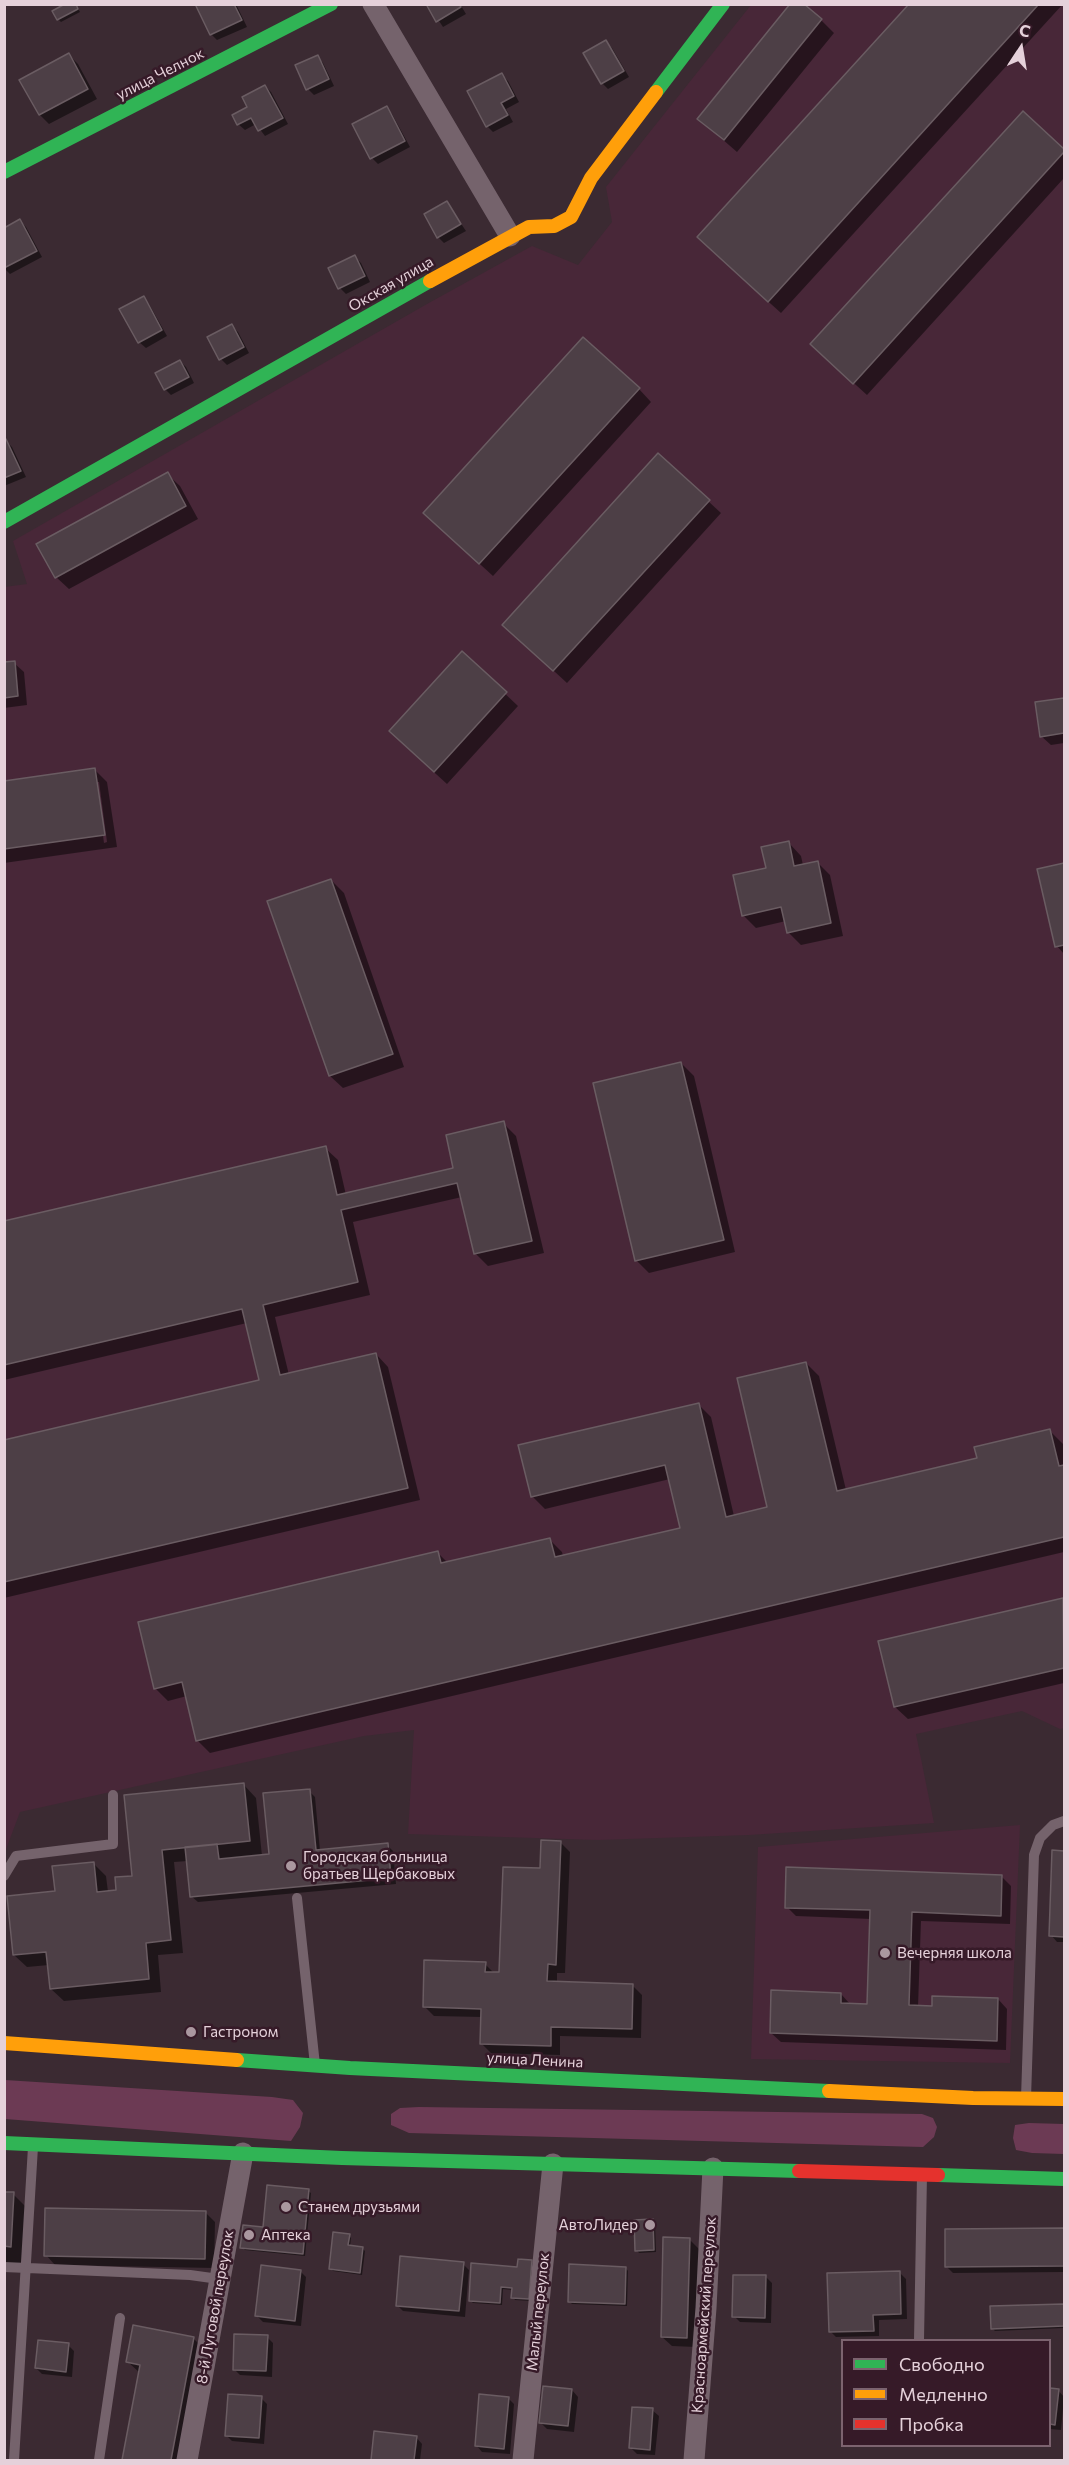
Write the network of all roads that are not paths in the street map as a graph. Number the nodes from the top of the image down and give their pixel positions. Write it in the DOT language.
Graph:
graph roads {
  1 [pos="331,4"];
  2 [pos="373,4"];
  3 [pos="723,4"];
  4 [pos="4,172"];
  5 [pos="510,236"];
  6 [pos="4,522"];
  7 [pos="113,1795"];
  8 [pos="1065,1821"];
  9 [pos="4,1876"];
  10 [pos="297,1898"];
  11 [pos="4,2043"];
  12 [pos="315,2065"];
  13 [pos="1026,2098"];
  14 [pos="1065,2099"];
  15 [pos="4,2143"];
  16 [pos="33,2144"];
  17 [pos="243,2153"];
  18 [pos="553,2164"];
  19 [pos="713,2168"];
  20 [pos="922,2175"];
  21 [pos="1065,2179"];
  22 [pos="4,2267"];
  23 [pos="25,2267"];
  24 [pos="219,2279"];
  25 [pos="120,2318"];
  26 [pos="919,2339"];
  27 [pos="14,2460"];
  28 [pos="99,2460"];
  29 [pos="187,2460"];
  30 [pos="523,2460"];
  31 [pos="694,2460"];
  1 -- 4 [label="main road, улица Челнок"];
  2 -- 5 [label="street"];
  3 -- 5 [label="main road, Окская улица"];
  5 -- 6 [label="main road, Окская улица"];
  7 -- 9 [label="lane"];
  8 -- 13 [label="lane"];
  10 -- 12 [label="lane"];
  11 -- 12 [label="main road, улица Ленина"];
  12 -- 13 [label="main road, улица Ленина"];
  13 -- 14 [label="main road, улица Ленина"];
  15 -- 16 [label="main road"];
  16 -- 17 [label="main road"];
  16 -- 23 [label="lane"];
  17 -- 18 [label="main road"];
  17 -- 24 [label="street, 8-й Луговой переулок"];
  18 -- 19 [label="main road"];
  18 -- 30 [label="street, Малый переулок"];
  19 -- 20 [label="main road"];
  19 -- 31 [label="street, Красноармейский переулок"];
  20 -- 21 [label="main road"];
  20 -- 26 [label="lane"];
  22 -- 23 [label="lane"];
  23 -- 24 [label="lane"];
  23 -- 27 [label="lane"];
  24 -- 29 [label="street, 8-й Луговой переулок"];
  25 -- 28 [label="lane"];
}
